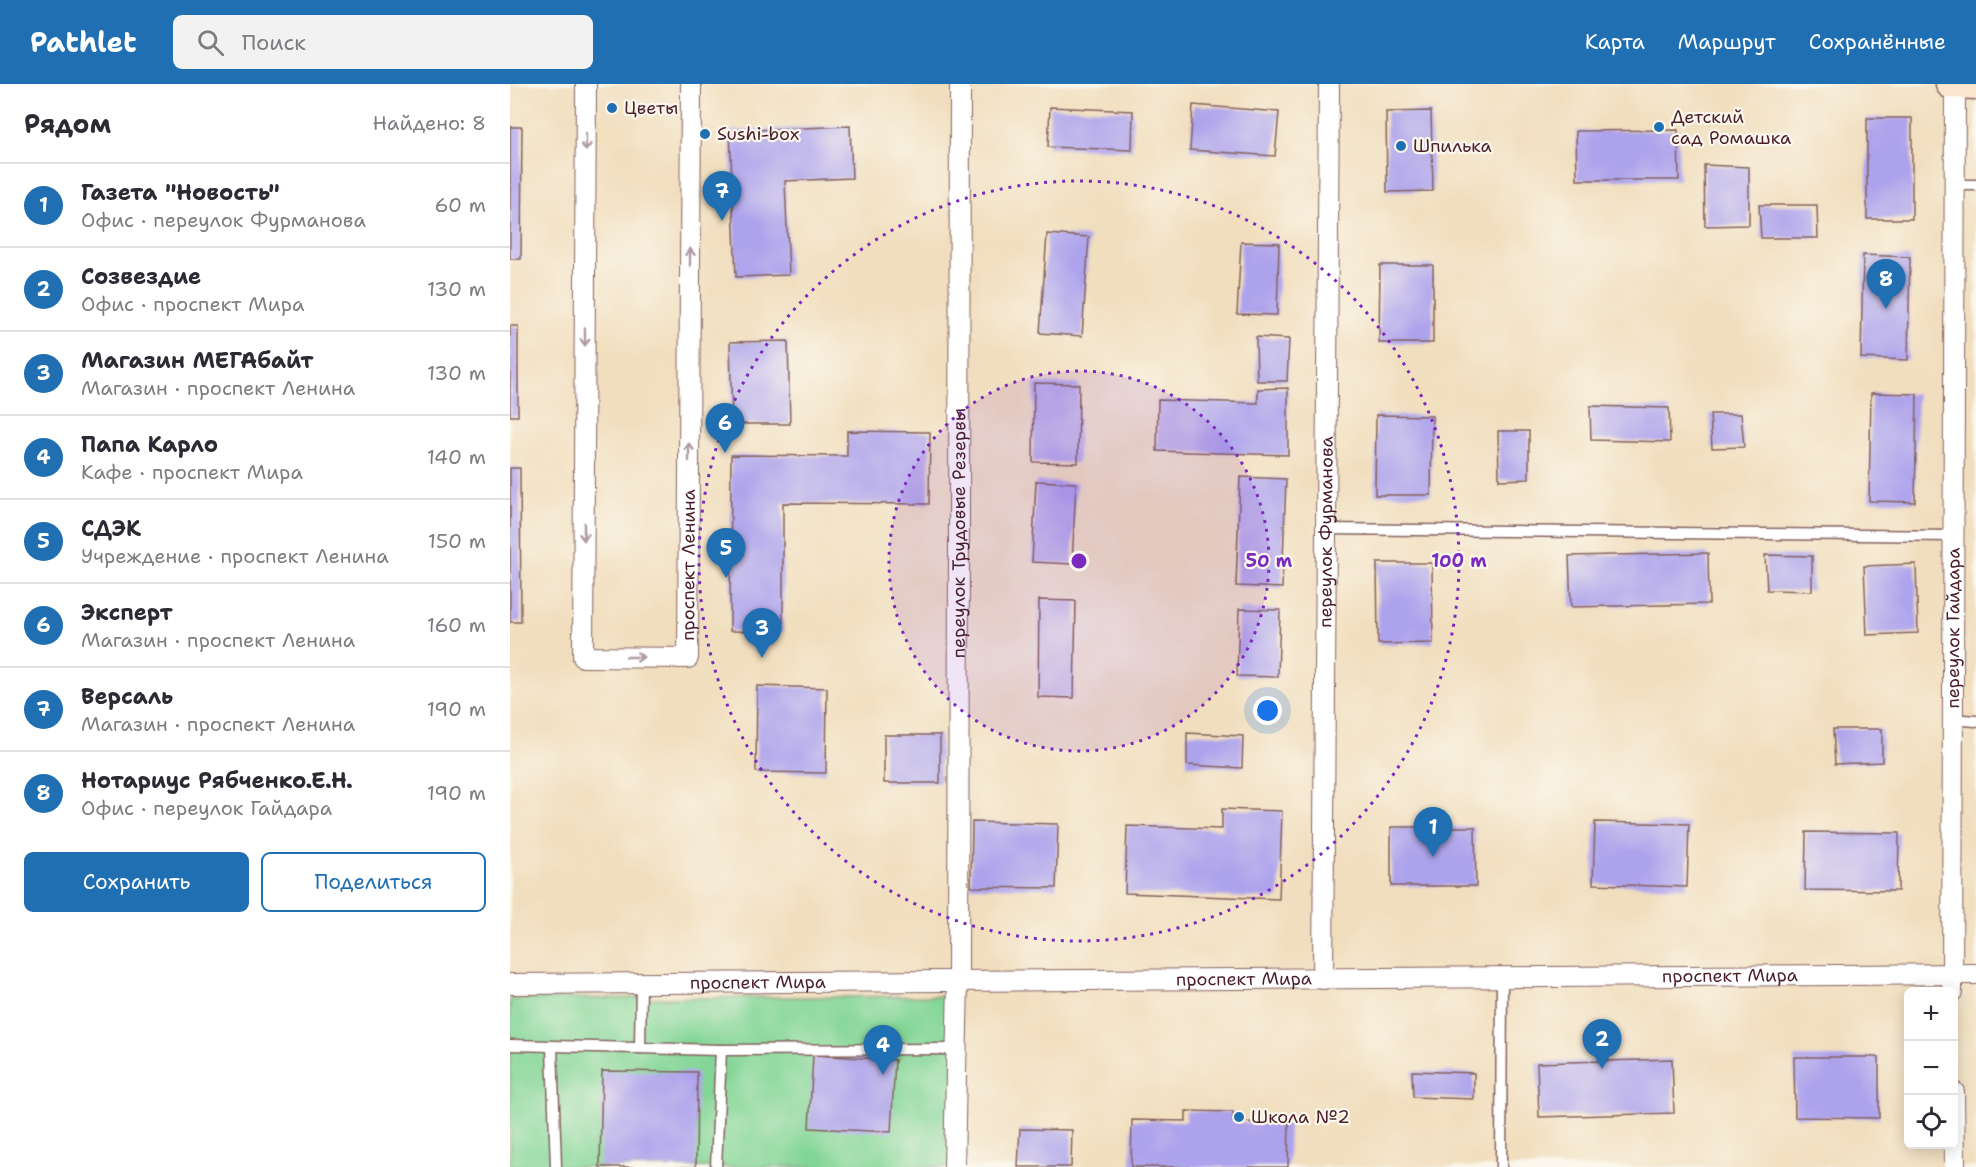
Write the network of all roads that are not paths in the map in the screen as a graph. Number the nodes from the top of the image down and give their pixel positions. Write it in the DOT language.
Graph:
graph roads {
  1 [pos="586,84"];
  2 [pos="691,84"];
  3 [pos="960,84"];
  4 [pos="1329,84"];
  5 [pos="1952,84"];
  6 [pos="1976,85"];
  7 [pos="1955,185"];
  8 [pos="1976,185"];
  9 [pos="1326,529"];
  10 [pos="1953,536"];
  11 [pos="1952,719"];
  12 [pos="1976,721"];
  13 [pos="1976,974"];
  14 [pos="1502,976"];
  15 [pos="1323,979"];
  16 [pos="958,981"];
  17 [pos="1951,982"];
  18 [pos="641,983"];
  19 [pos="510,984"];
  20 [pos="510,1045"];
  21 [pos="552,1047"];
  22 [pos="640,1048"];
  23 [pos="955,1049"];
  24 [pos="721,1050"];
  25 [pos="1953,1095"];
  26 [pos="556,1167"];
  27 [pos="716,1167"];
  28 [pos="954,1167"];
  29 [pos="1501,1167"];
  30 [pos="1955,1167"];
  1 -- 2 [label="street, проспект Ленина, one-way"];
  3 -- 16 [label="street, переулок Трудовые Резервы"];
  4 -- 9 [label="street, переулок Фурманова"];
  5 -- 6 [label="main road"];
  5 -- 7 [label="street, переулок Гайдара"];
  7 -- 8 [label="lane"];
  7 -- 10 [label="street, переулок Гайдара"];
  9 -- 10 [label="lane"];
  9 -- 15 [label="street, переулок Фурманова"];
  10 -- 11 [label="street, переулок Гайдара"];
  11 -- 12 [label="lane"];
  11 -- 17 [label="street, переулок Гайдара"];
  13 -- 17 [label="street, проспект Мира"];
  14 -- 15 [label="street, проспект Мира"];
  14 -- 17 [label="street, проспект Мира"];
  14 -- 29 [label="lane"];
  15 -- 16 [label="street, проспект Мира"];
  16 -- 18 [label="street, проспект Мира"];
  16 -- 23 [label="street, переулок Трудовые Резервы"];
  18 -- 19 [label="street, проспект Мира"];
  18 -- 22 [label="lane"];
  20 -- 21 [label="lane"];
  21 -- 22 [label="lane"];
  21 -- 26 [label="lane"];
  22 -- 24 [label="lane"];
  23 -- 24 [label="lane"];
  23 -- 28 [label="street, переулок Трудовые Резервы"];
  24 -- 27 [label="lane"];
  25 -- 30 [label="street"];
}
